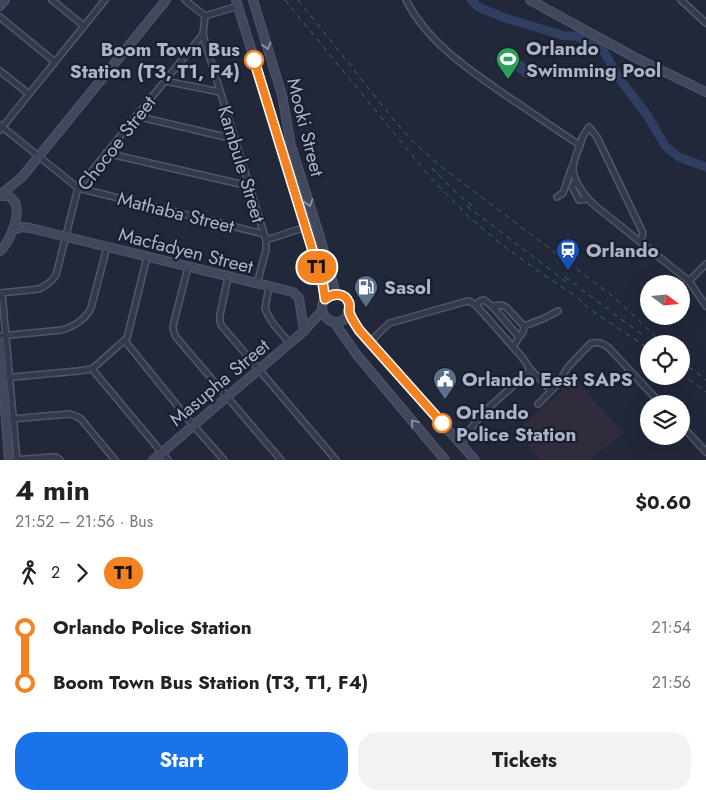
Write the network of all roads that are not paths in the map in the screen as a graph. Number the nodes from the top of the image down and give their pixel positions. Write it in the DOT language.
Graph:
graph roads {
  1 [pos="5,0"];
  2 [pos="52,0"];
  3 [pos="105,0"];
  4 [pos="166,0"];
  5 [pos="185,0"];
  6 [pos="252,0"];
  7 [pos="406,0"];
  8 [pos="530,0"];
  9 [pos="540,0"];
  10 [pos="681,0"];
  11 [pos="237,3"];
  12 [pos="0,6"];
  13 [pos="205,16"];
  14 [pos="0,17"];
  15 [pos="706,22"];
  16 [pos="84,26"];
  17 [pos="203,34"];
  18 [pos="55,62"];
  19 [pos="0,71"];
  20 [pos="165,81"];
  21 [pos="706,86"];
  22 [pos="220,92"];
  23 [pos="706,92"];
  24 [pos="29,94"];
  25 [pos="136,116"];
  26 [pos="1,128"];
  27 [pos="234,139"];
  28 [pos="580,145"];
  29 [pos="106,153"];
  30 [pos="39,157"];
  31 [pos="574,161"];
  32 [pos="22,177"];
  33 [pos="249,186"];
  34 [pos="78,188"];
  35 [pos="0,195"];
  36 [pos="557,197"];
  37 [pos="15,203"];
  38 [pos="16,214"];
  39 [pos="306,227"];
  40 [pos="30,228"];
  41 [pos="13,230"];
  42 [pos="264,234"];
  43 [pos="66,237"];
  44 [pos="266,240"];
  45 [pos="640,242"];
  46 [pos="107,247"];
  47 [pos="0,251"];
  48 [pos="148,257"];
  49 [pos="706,264"];
  50 [pos="188,267"];
  51 [pos="681,275"];
  52 [pos="228,277"];
  53 [pos="690,280"];
  54 [pos="690,282"];
  55 [pos="257,284"];
  56 [pos="269,287"];
  57 [pos="1,293"];
  58 [pos="339,294"];
  59 [pos="324,295"];
  60 [pos="476,306"];
  61 [pos="492,306"];
  62 [pos="706,306"];
  63 [pos="322,311"];
  64 [pos="558,311"];
  65 [pos="349,312"];
  66 [pos="331,321"];
  67 [pos="524,326"];
  68 [pos="307,328"];
  69 [pos="3,336"];
  70 [pos="518,337"];
  71 [pos="125,341"];
  72 [pos="370,342"];
  73 [pos="0,343"];
  74 [pos="290,343"];
  75 [pos="513,347"];
  76 [pos="92,369"];
  77 [pos="259,369"];
  78 [pos="530,369"];
  79 [pos="6,377"];
  80 [pos="551,391"];
  81 [pos="653,395"];
  82 [pos="227,397"];
  83 [pos="538,404"];
  84 [pos="9,419"];
  85 [pos="193,426"];
  86 [pos="690,435"];
  87 [pos="460,442"];
  88 [pos="162,452"];
  89 [pos="706,452"];
  90 [pos="9,460"];
  91 [pos="17,460"];
  92 [pos="60,460"];
  93 [pos="115,460"];
  94 [pos="153,460"];
  95 [pos="168,460"];
  96 [pos="224,460"];
  97 [pos="280,460"];
  98 [pos="336,460"];
  99 [pos="445,460"];
  100 [pos="475,460"];
  1 -- 12 [label="main road"];
  2 -- 16 [label="street"];
  3 -- 16 [label="street"];
  4 -- 30 [label="main road"];
  5 -- 13 [label="street"];
  6 -- 58 [label="main road, Mooki Street, one-way"];
  7 -- 28 [label="street"];
  8 -- 23 [label="main road"];
  9 -- 21 [label="main road"];
  10 -- 15 [label="street"];
  11 -- 13 [label="street"];
  11 -- 39 [label="main road, Mooki Street"];
  13 -- 17 [label="street, Kambule Street"];
  14 -- 18 [label="street"];
  16 -- 18 [label="street"];
  17 -- 20 [label="street, Chocoe Street"];
  17 -- 22 [label="street, Kambule Street"];
  18 -- 24 [label="street"];
  19 -- 24 [label="street"];
  20 -- 22 [label="street"];
  20 -- 25 [label="street, Chocoe Street"];
  22 -- 27 [label="street, Kambule Street"];
  24 -- 26 [label="street"];
  25 -- 27 [label="street"];
  25 -- 29 [label="street, Chocoe Street"];
  26 -- 30 [label="street, Mathaba Street"];
  27 -- 33 [label="street, Kambule Street"];
  28 -- 31 [label="street"];
  28 -- 45 [label="street"];
  29 -- 33 [label="street"];
  29 -- 34 [label="street, Chocoe Street"];
  30 -- 32 [label="main road"];
  30 -- 34 [label="street, Mathaba Street"];
  31 -- 36 [label="street"];
  31 -- 45 [label="street"];
  32 -- 35 [label="main road"];
  32 -- 37 [label="main road"];
  33 -- 42 [label="street, Kambule Street"];
  34 -- 42 [label="street, Mathaba Street"];
  34 -- 43 [label="street, Chocoe Street"];
  35 -- 37 [label="main road"];
  37 -- 38 [label="main road"];
  38 -- 40 [label="main road"];
  38 -- 41 [label="main road"];
  39 -- 44 [label="street"];
  39 -- 59 [label="main road, Mooki Street"];
  40 -- 41 [label="main road, Macfadyen Street"];
  40 -- 43 [label="main road, Macfadyen Street"];
  41 -- 47 [label="main road"];
  42 -- 44 [label="street, Kambule Street"];
  43 -- 46 [label="main road, Macfadyen Street"];
  43 -- 57 [label="street, Chocoe Street"];
  44 -- 55 [label="street, Kambule Street"];
  45 -- 51 [label="street"];
  46 -- 48 [label="main road, Macfadyen Street"];
  46 -- 69 [label="street"];
  48 -- 50 [label="main road, Macfadyen Street"];
  48 -- 71 [label="street"];
  49 -- 53 [label="street"];
  50 -- 52 [label="main road, Macfadyen Street"];
  50 -- 82 [label="street"];
  52 -- 55 [label="main road, Macfadyen Street"];
  52 -- 77 [label="street"];
  54 -- 62 [label="street"];
  55 -- 56 [label="main road, Macfadyen Street"];
  56 -- 68 [label="main road, Macfadyen Street"];
  56 -- 74 [label="street"];
  57 -- 69 [label="street"];
  58 -- 59 [label="main road"];
  58 -- 65 [label="main road"];
  59 -- 63 [label="main road"];
  59 -- 68 [label="main road"];
  60 -- 61 [label="street"];
  60 -- 72 [label="street"];
  60 -- 75 [label="street"];
  61 -- 67 [label="street"];
  61 -- 70 [label="street"];
  63 -- 66 [label="main road"];
  63 -- 68 [label="main road, Masupha Street"];
  64 -- 67 [label="street"];
  65 -- 66 [label="main road"];
  65 -- 72 [label="main road"];
  66 -- 68 [label="main road, Masupha Street"];
  99 -- 66 [label="main road, one-way"];
  67 -- 70 [label="street"];
  68 -- 74 [label="main road, Masupha Street"];
  69 -- 79 [label="street"];
  70 -- 75 [label="street"];
  71 -- 76 [label="street"];
  71 -- 85 [label="street"];
  72 -- 87 [label="main road"];
  73 -- 79 [label="main road"];
  74 -- 77 [label="main road, Masupha Street"];
  75 -- 78 [label="street"];
  76 -- 79 [label="street"];
  76 -- 88 [label="street"];
  77 -- 82 [label="main road, Masupha Street"];
  77 -- 98 [label="street"];
  78 -- 80 [label="street"];
  78 -- 87 [label="street"];
  79 -- 84 [label="main road"];
  80 -- 81 [label="street"];
  80 -- 83 [label="street"];
  82 -- 85 [label="main road, Masupha Street"];
  82 -- 97 [label="street"];
  84 -- 90 [label="main road"];
  84 -- 91 [label="street"];
  84 -- 93 [label="street"];
  85 -- 88 [label="main road, Masupha Street"];
  85 -- 96 [label="street"];
  86 -- 89 [label="street"];
  87 -- 100 [label="main road"];
  88 -- 94 [label="main road, Masupha Street"];
  88 -- 95 [label="street"];
  90 -- 91 [label="street"];
  91 -- 92 [label="street"];
}
